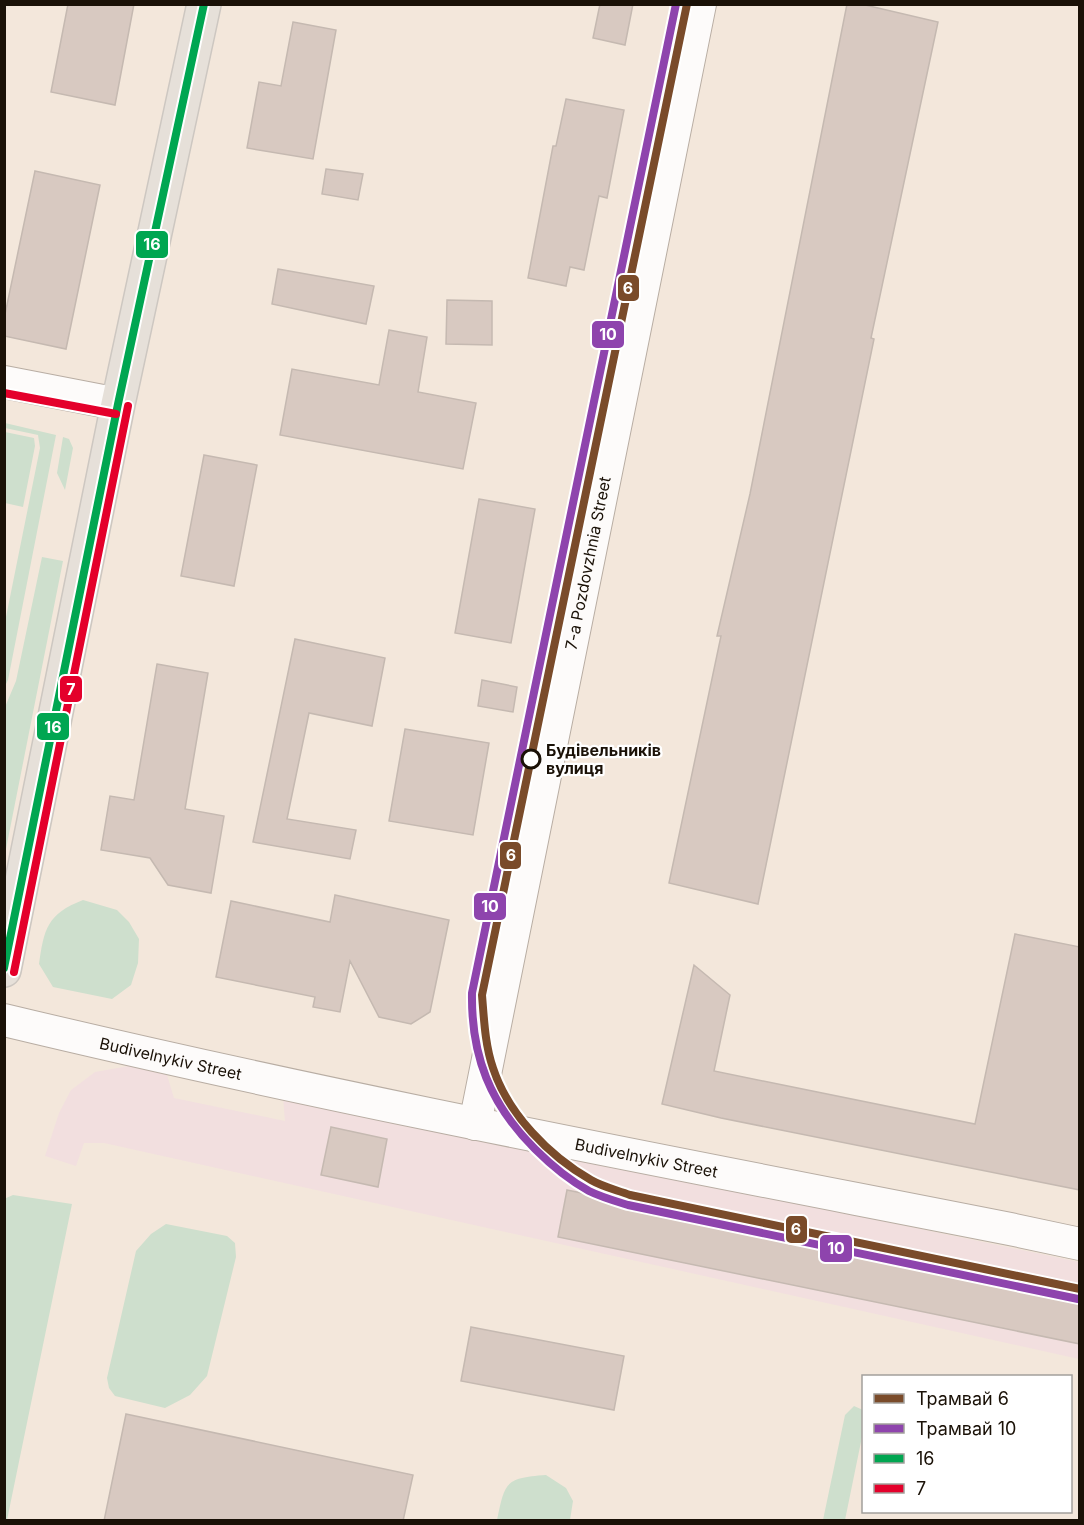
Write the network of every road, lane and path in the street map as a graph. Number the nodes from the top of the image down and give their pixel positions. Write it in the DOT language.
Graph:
graph roads {
  1 [pos="204,4"];
  2 [pos="700,4"];
  3 [pos="4,382"];
  4 [pos="118,404"];
  5 [pos="4,970"];
  6 [pos="4,1020"];
  7 [pos="475,1124"];
  8 [pos="1080,1244"];
  1 -- 4 [label="main road"];
  2 -- 7 [label="street, 7-a Pozdovzhnia Street"];
  3 -- 4 [label="street"];
  4 -- 5 [label="main road"];
  6 -- 7 [label="street, Budivelnykiv Street"];
  7 -- 8 [label="street, Budivelnykiv Street"];
}
